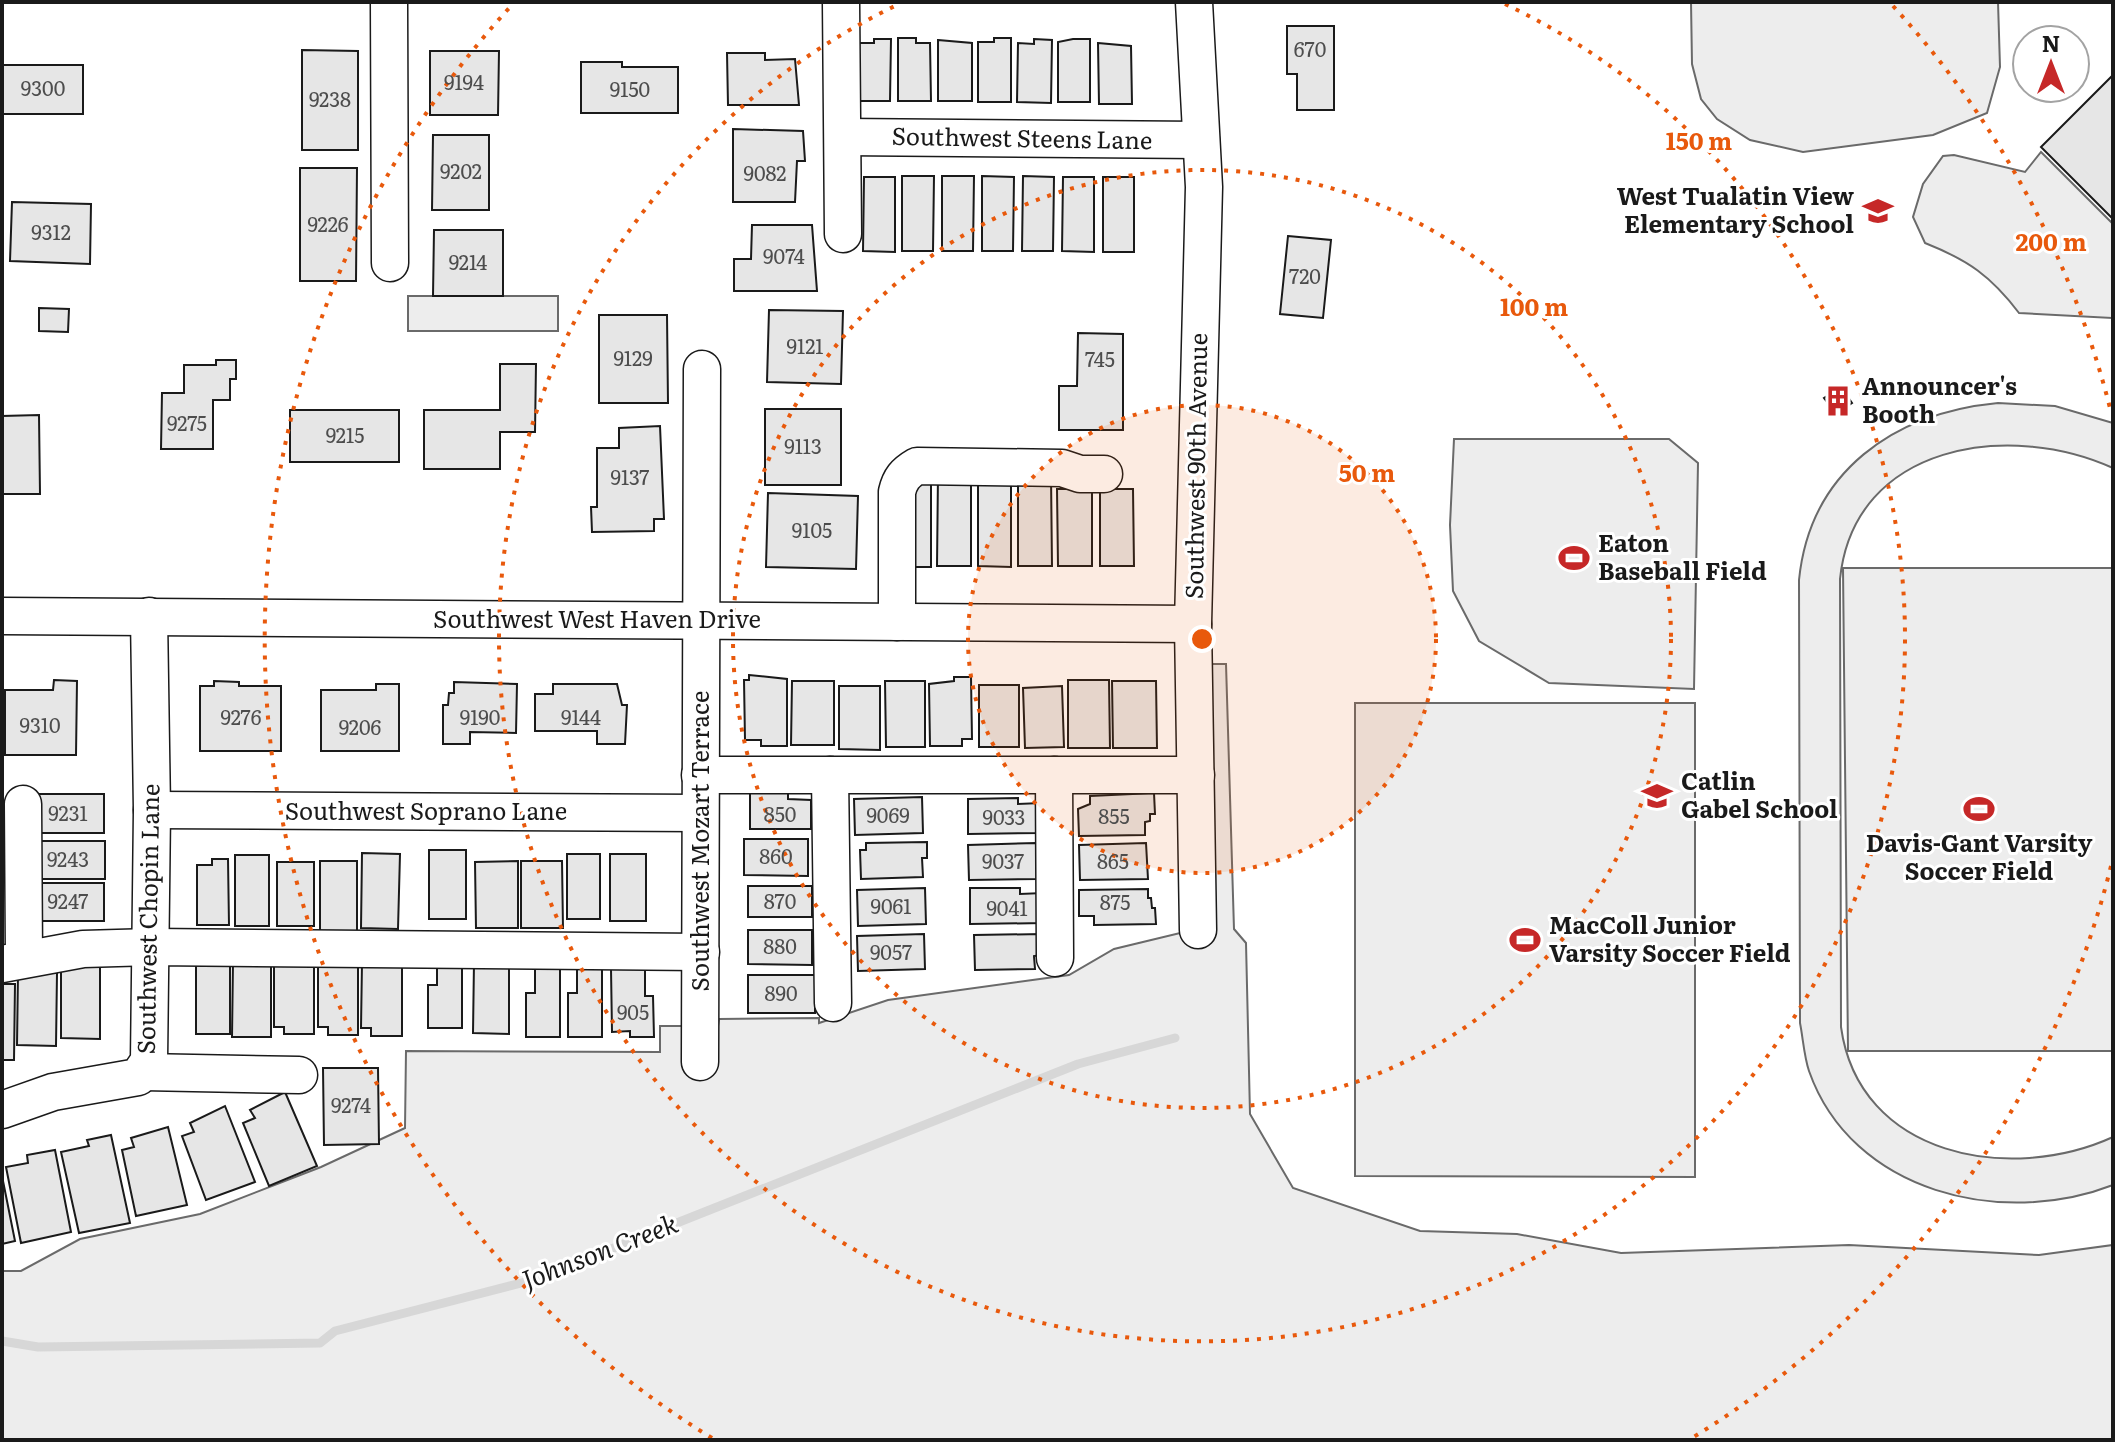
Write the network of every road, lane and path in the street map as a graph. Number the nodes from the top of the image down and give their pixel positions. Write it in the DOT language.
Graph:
graph roads {
  1 [pos="389,2"];
  2 [pos="841,2"];
  3 [pos="1194,2"];
  4 [pos="843,137"];
  5 [pos="1201,140"];
  6 [pos="843,234"];
  7 [pos="390,263"];
  8 [pos="702,369"];
  9 [pos="1104,474"];
  10 [pos="2,616"];
  11 [pos="149,616"];
  12 [pos="700,621"];
  13 [pos="897,622"];
  14 [pos="1193,624"];
  15 [pos="700,775"];
  16 [pos="830,775"];
  17 [pos="1054,775"];
  18 [pos="1196,775"];
  19 [pos="23,804"];
  20 [pos="152,810"];
  21 [pos="700,813"];
  22 [pos="1198,930"];
  23 [pos="152,947"];
  24 [pos="701,952"];
  25 [pos="1055,958"];
  26 [pos="13,961"];
  27 [pos="833,1003"];
  28 [pos="700,1062"];
  29 [pos="143,1072"];
  30 [pos="299,1075"];
  31 [pos="2,1110"];
  1 -- 7 [label="street"];
  2 -- 4 [label="street"];
  3 -- 5 [label="street, Southwest 90th Avenue"];
  4 -- 5 [label="street, Southwest Steens Lane"];
  4 -- 6 [label="street"];
  5 -- 14 [label="street, Southwest 90th Avenue"];
  8 -- 12 [label="street, Southwest Mozart Terrace"];
  9 -- 13 [label="street"];
  10 -- 11 [label="street, Southwest West Haven Drive"];
  11 -- 12 [label="street, Southwest West Haven Drive"];
  11 -- 20 [label="street, Southwest Chopin Lane"];
  12 -- 13 [label="street, Southwest West Haven Drive"];
  12 -- 15 [label="street, Southwest Mozart Terrace"];
  13 -- 14 [label="street, Southwest West Haven Drive"];
  14 -- 18 [label="street, Southwest 90th Avenue"];
  15 -- 16 [label="street"];
  15 -- 21 [label="street, Southwest Mozart Terrace"];
  16 -- 17 [label="street"];
  16 -- 27 [label="street"];
  17 -- 18 [label="street"];
  17 -- 25 [label="street"];
  18 -- 22 [label="street, Southwest 90th Avenue"];
  19 -- 26 [label="street"];
  20 -- 21 [label="street, Southwest Soprano Lane"];
  20 -- 23 [label="street, Southwest Chopin Lane"];
  21 -- 24 [label="street, Southwest Mozart Terrace"];
  23 -- 24 [label="street"];
  23 -- 26 [label="street"];
  23 -- 29 [label="street, Southwest Chopin Lane"];
  24 -- 28 [label="street, Southwest Mozart Terrace"];
  29 -- 30 [label="street"];
  29 -- 31 [label="street, Southwest Chopin Lane"];
}
